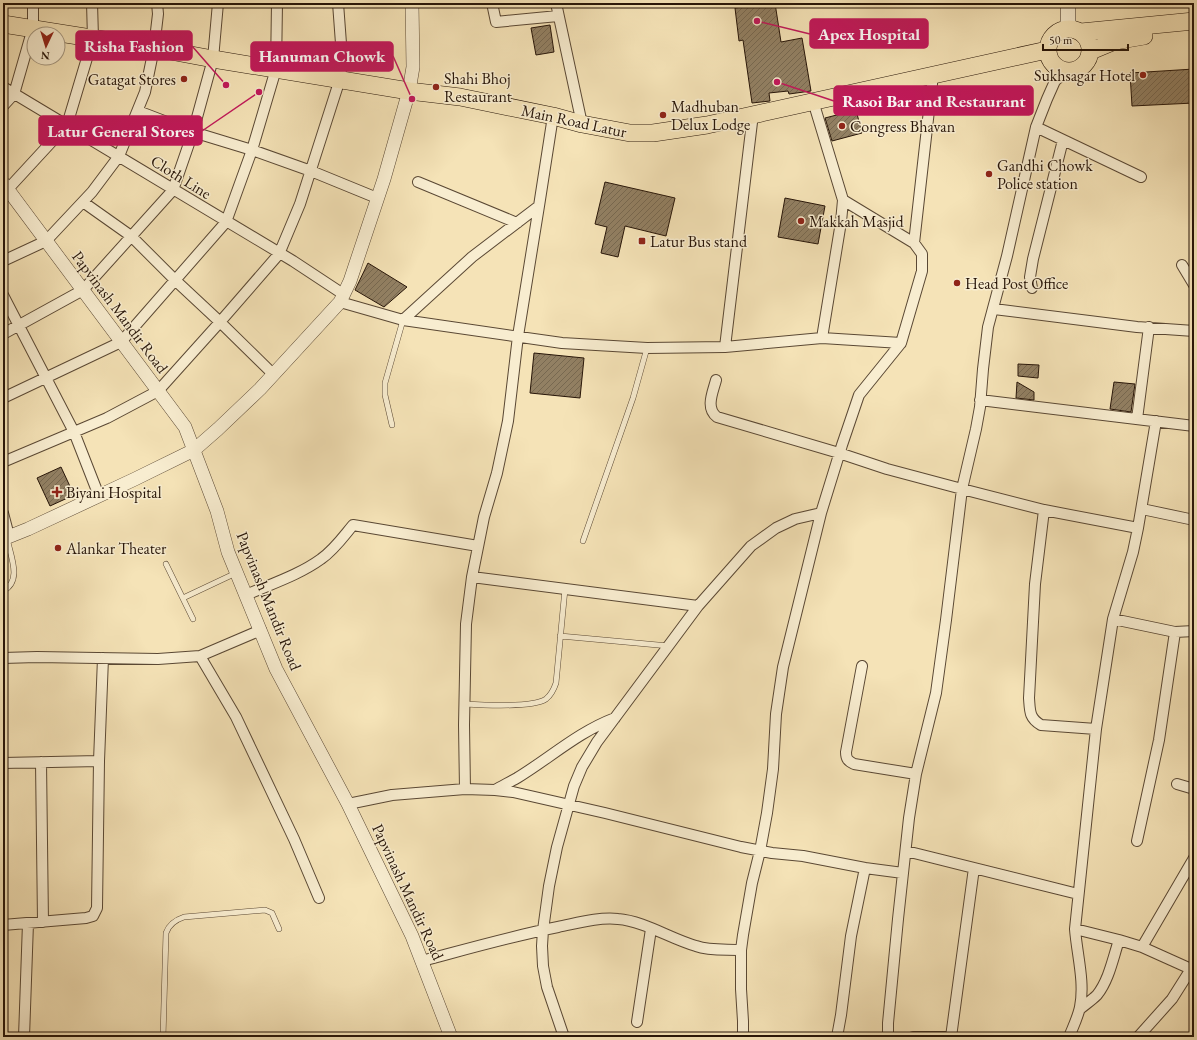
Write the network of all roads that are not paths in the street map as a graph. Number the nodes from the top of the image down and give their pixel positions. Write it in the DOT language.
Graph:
graph roads {
  1 [pos="32,3"];
  2 [pos="92,3"];
  3 [pos="157,3"];
  4 [pos="218,3"];
  5 [pos="277,3"];
  6 [pos="338,3"];
  7 [pos="412,3"];
  8 [pos="492,3"];
  9 [pos="556,3"];
  10 [pos="1068,3"];
  11 [pos="558,16"];
  12 [pos="1194,20"];
  13 [pos="3,24"];
  14 [pos="34,26"];
  15 [pos="26,27"];
  16 [pos="1074,30"];
  17 [pos="1194,31"];
  18 [pos="66,33"];
  19 [pos="93,38"];
  20 [pos="154,48"];
  21 [pos="1048,50"];
  22 [pos="1091,51"];
  23 [pos="26,54"];
  24 [pos="213,59"];
  25 [pos="276,69"];
  26 [pos="1066,71"];
  27 [pos="933,75"];
  28 [pos="340,79"];
  29 [pos="3,87"];
  30 [pos="409,91"];
  31 [pos="14,94"];
  32 [pos="813,101"];
  33 [pos="3,106"];
  34 [pos="138,111"];
  35 [pos="753,114"];
  36 [pos="553,116"];
  37 [pos="582,124"];
  38 [pos="67,125"];
  39 [pos="1036,127"];
  40 [pos="193,132"];
  41 [pos="1063,140"];
  42 [pos="252,150"];
  43 [pos="119,156"];
  44 [pos="311,171"];
  45 [pos="1141,177"];
  46 [pos="418,182"];
  47 [pos="5,188"];
  48 [pos="173,190"];
  49 [pos="377,198"];
  50 [pos="843,200"];
  51 [pos="83,202"];
  52 [pos="539,206"];
  53 [pos="226,222"];
  54 [pos="516,223"];
  55 [pos="131,236"];
  56 [pos="46,241"];
  57 [pos="914,243"];
  58 [pos="279,254"];
  59 [pos="3,261"];
  60 [pos="1182,265"];
  61 [pos="176,280"];
  62 [pos="1194,285"];
  63 [pos="1032,288"];
  64 [pos="83,290"];
  65 [pos="3,294"];
  66 [pos="342,298"];
  67 [pos="994,309"];
  68 [pos="403,320"];
  69 [pos="220,322"];
  70 [pos="18,326"];
  71 [pos="1149,327"];
  72 [pos="1194,331"];
  73 [pos="3,334"];
  74 [pos="518,336"];
  75 [pos="822,338"];
  76 [pos="121,342"];
  77 [pos="901,343"];
  78 [pos="725,347"];
  79 [pos="647,348"];
  80 [pos="273,374"];
  81 [pos="46,378"];
  82 [pos="716,380"];
  83 [pos="158,391"];
  84 [pos="3,398"];
  85 [pos="980,400"];
  86 [pos="1136,419"];
  87 [pos="1156,422"];
  88 [pos="392,425"];
  89 [pos="1194,426"];
  90 [pos="74,432"];
  91 [pos="194,450"];
  92 [pos="839,453"];
  93 [pos="3,462"];
  94 [pos="962,489"];
  95 [pos="99,496"];
  96 [pos="1142,509"];
  97 [pos="1044,510"];
  98 [pos="3,513"];
  99 [pos="821,513"];
  100 [pos="1194,520"];
  101 [pos="1138,528"];
  102 [pos="6,537"];
  103 [pos="583,540"];
  104 [pos="478,546"];
  105 [pos="166,564"];
  106 [pos="237,573"];
  107 [pos="472,577"];
  108 [pos="564,589"];
  109 [pos="3,591"];
  110 [pos="246,595"];
  111 [pos="183,598"];
  112 [pos="698,606"];
  113 [pos="193,619"];
  114 [pos="1113,619"];
  115 [pos="261,630"];
  116 [pos="1175,632"];
  117 [pos="1194,632"];
  118 [pos="560,636"];
  119 [pos="669,646"];
  120 [pos="200,656"];
  121 [pos="3,658"];
  122 [pos="103,658"];
  123 [pos="862,666"];
  124 [pos="464,704"];
  125 [pos="615,718"];
  126 [pos="1096,729"];
  127 [pos="99,761"];
  128 [pos="41,762"];
  129 [pos="3,763"];
  130 [pos="916,774"];
  131 [pos="1177,784"];
  132 [pos="465,789"];
  133 [pos="1194,789"];
  134 [pos="495,790"];
  135 [pos="348,804"];
  136 [pos="568,804"];
  137 [pos="1137,841"];
  138 [pos="760,851"];
  139 [pos="906,851"];
  140 [pos="1194,858"];
  141 [pos="865,868"];
  142 [pos="974,868"];
  143 [pos="903,873"];
  144 [pos="1078,894"];
  145 [pos="319,898"];
  146 [pos="42,922"];
  147 [pos="28,923"];
  148 [pos="3,926"];
  149 [pos="279,929"];
  150 [pos="651,929"];
  151 [pos="1075,929"];
  152 [pos="543,930"];
  153 [pos="1119,940"];
  154 [pos="1142,947"];
  155 [pos="741,950"];
  156 [pos="422,960"];
  157 [pos="1192,967"];
  158 [pos="1080,1009"];
  159 [pos="637,1022"];
  160 [pos="24,1037"];
  161 [pos="163,1037"];
  162 [pos="451,1037"];
  163 [pos="564,1037"];
  164 [pos="743,1037"];
  165 [pos="837,1037"];
  166 [pos="888,1037"];
  167 [pos="913,1037"];
  168 [pos="947,1037"];
  169 [pos="951,1037"];
  170 [pos="1070,1037"];
  171 [pos="1138,1037"];
  1 -- 14 [label="street"];
  2 -- 19 [label="street"];
  3 -- 20 [label="street"];
  4 -- 24 [label="street"];
  5 -- 25 [label="street"];
  6 -- 28 [label="street"];
  7 -- 30 [label="street"];
  8 -- 11 [label="street"];
  9 -- 11 [label="street"];
  10 -- 16 [label="main road"];
  11 -- 37 [label="street"];
  12 -- 16 [label="main road"];
  13 -- 15 [label="main road, Main Road Latur"];
  16 -- 21 [label="main road"];
  16 -- 22 [label="main road"];
  17 -- 22 [label="main road"];
  18 -- 19 [label="main road, Main Road Latur"];
  19 -- 20 [label="main road, Main Road Latur"];
  19 -- 38 [label="street"];
  20 -- 24 [label="main road, Main Road Latur"];
  20 -- 34 [label="street"];
  21 -- 26 [label="main road"];
  21 -- 27 [label="main road, Main Road Latur"];
  22 -- 26 [label="main road"];
  23 -- 31 [label="street"];
  24 -- 25 [label="main road, Main Road Latur"];
  24 -- 40 [label="street"];
  25 -- 28 [label="main road, Main Road Latur"];
  25 -- 42 [label="street"];
  26 -- 39 [label="street"];
  27 -- 32 [label="main road, Main Road Latur"];
  27 -- 57 [label="street"];
  28 -- 30 [label="main road, Main Road Latur"];
  28 -- 44 [label="street"];
  29 -- 31 [label="street, Cloth Line"];
  30 -- 36 [label="main road, Main Road Latur"];
  30 -- 49 [label="street"];
  31 -- 33 [label="street"];
  31 -- 38 [label="street, Cloth Line"];
  32 -- 35 [label="main road, Main Road Latur"];
  32 -- 50 [label="street"];
  34 -- 40 [label="street"];
  34 -- 43 [label="street"];
  35 -- 37 [label="main road, Main Road Latur"];
  35 -- 78 [label="street"];
  36 -- 37 [label="main road, Main Road Latur"];
  36 -- 52 [label="street"];
  38 -- 43 [label="street, Cloth Line"];
  38 -- 47 [label="street"];
  39 -- 41 [label="street"];
  39 -- 67 [label="street"];
  40 -- 42 [label="street"];
  40 -- 48 [label="street"];
  41 -- 45 [label="street"];
  41 -- 63 [label="street"];
  42 -- 44 [label="street"];
  42 -- 53 [label="street"];
  43 -- 48 [label="street, Cloth Line"];
  43 -- 51 [label="street"];
  44 -- 49 [label="street"];
  44 -- 58 [label="street"];
  46 -- 54 [label="street"];
  47 -- 56 [label="street, Papvinash Mandir Road"];
  48 -- 53 [label="street, Cloth Line"];
  48 -- 55 [label="street"];
  49 -- 66 [label="street"];
  50 -- 57 [label="street"];
  50 -- 75 [label="street"];
  51 -- 55 [label="street"];
  51 -- 56 [label="street"];
  52 -- 54 [label="street"];
  52 -- 74 [label="street"];
  53 -- 58 [label="street, Cloth Line"];
  53 -- 61 [label="street"];
  54 -- 68 [label="street"];
  55 -- 61 [label="street"];
  55 -- 64 [label="street"];
  56 -- 59 [label="street"];
  56 -- 64 [label="street, Papvinash Mandir Road"];
  57 -- 77 [label="street"];
  58 -- 66 [label="street, Cloth Line"];
  58 -- 69 [label="street"];
  60 -- 62 [label="street"];
  61 -- 69 [label="street"];
  61 -- 76 [label="street"];
  64 -- 70 [label="street"];
  64 -- 76 [label="street, Papvinash Mandir Road"];
  65 -- 70 [label="street"];
  66 -- 68 [label="street, Cloth Line"];
  66 -- 80 [label="street"];
  67 -- 71 [label="street"];
  67 -- 85 [label="street"];
  68 -- 74 [label="street, Cloth Line"];
  68 -- 88 [label="lane"];
  69 -- 80 [label="street"];
  69 -- 83 [label="street"];
  70 -- 73 [label="street"];
  70 -- 81 [label="street"];
  71 -- 72 [label="street"];
  71 -- 86 [label="street"];
  74 -- 79 [label="street, Cloth Line"];
  74 -- 104 [label="street"];
  75 -- 77 [label="street, Cloth Line"];
  75 -- 78 [label="street, Cloth Line"];
  76 -- 81 [label="street"];
  76 -- 83 [label="street, Papvinash Mandir Road"];
  77 -- 92 [label="street"];
  78 -- 79 [label="street, Cloth Line"];
  79 -- 103 [label="lane"];
  80 -- 91 [label="street"];
  81 -- 84 [label="street"];
  81 -- 90 [label="street"];
  82 -- 92 [label="street"];
  83 -- 90 [label="street"];
  83 -- 91 [label="street, Papvinash Mandir Road"];
  85 -- 86 [label="street"];
  85 -- 94 [label="street"];
  86 -- 87 [label="street"];
  87 -- 89 [label="street"];
  87 -- 96 [label="street"];
  90 -- 93 [label="street"];
  90 -- 95 [label="street"];
  91 -- 95 [label="street"];
  91 -- 106 [label="street, Papvinash Mandir Road"];
  92 -- 94 [label="street"];
  92 -- 99 [label="street"];
  94 -- 97 [label="street"];
  94 -- 130 [label="street"];
  95 -- 102 [label="street"];
  96 -- 100 [label="street"];
  96 -- 101 [label="street"];
  97 -- 101 [label="street"];
  97 -- 126 [label="street"];
  98 -- 102 [label="street"];
  99 -- 112 [label="street"];
  99 -- 138 [label="street"];
  101 -- 114 [label="street"];
  102 -- 109 [label="lane"];
  104 -- 107 [label="street"];
  104 -- 110 [label="street"];
  105 -- 111 [label="lane"];
  106 -- 110 [label="street, Papvinash Mandir Road"];
  106 -- 111 [label="lane"];
  107 -- 108 [label="street"];
  107 -- 124 [label="street"];
  108 -- 112 [label="street"];
  108 -- 118 [label="lane"];
  110 -- 115 [label="street, Papvinash Mandir Road"];
  111 -- 113 [label="lane"];
  112 -- 119 [label="street"];
  114 -- 116 [label="street"];
  114 -- 126 [label="street"];
  115 -- 120 [label="street"];
  115 -- 135 [label="street, Papvinash Mandir Road"];
  116 -- 117 [label="street"];
  116 -- 137 [label="street"];
  118 -- 119 [label="lane"];
  118 -- 124 [label="lane"];
  119 -- 125 [label="street"];
  120 -- 122 [label="street"];
  120 -- 145 [label="street"];
  121 -- 122 [label="street"];
  122 -- 127 [label="street"];
  123 -- 130 [label="street"];
  124 -- 132 [label="street"];
  125 -- 134 [label="street"];
  125 -- 136 [label="street"];
  126 -- 144 [label="street"];
  127 -- 128 [label="street"];
  127 -- 146 [label="street"];
  128 -- 129 [label="street"];
  128 -- 146 [label="street"];
  130 -- 139 [label="street"];
  131 -- 133 [label="street"];
  132 -- 134 [label="street"];
  132 -- 135 [label="street"];
  134 -- 136 [label="street"];
  135 -- 156 [label="street, Papvinash Mandir Road"];
  136 -- 138 [label="street"];
  136 -- 152 [label="street"];
  138 -- 141 [label="street"];
  138 -- 155 [label="street"];
  139 -- 142 [label="street"];
  139 -- 143 [label="street"];
  140 -- 154 [label="street"];
  141 -- 143 [label="street"];
  141 -- 165 [label="street"];
  142 -- 144 [label="street"];
  142 -- 169 [label="street"];
  143 -- 166 [label="street"];
  144 -- 151 [label="street"];
  146 -- 147 [label="street"];
  147 -- 148 [label="street"];
  147 -- 160 [label="street"];
  149 -- 161 [label="lane"];
  150 -- 152 [label="street"];
  150 -- 155 [label="street"];
  150 -- 159 [label="street"];
  151 -- 153 [label="street"];
  151 -- 158 [label="street"];
  152 -- 156 [label="street"];
  152 -- 163 [label="street"];
  153 -- 154 [label="street"];
  153 -- 158 [label="street"];
  154 -- 157 [label="street"];
  155 -- 164 [label="street"];
  156 -- 162 [label="street, Papvinash Mandir Road"];
  157 -- 171 [label="street"];
  158 -- 170 [label="street"];
  167 -- 168 [label="street"];
}
